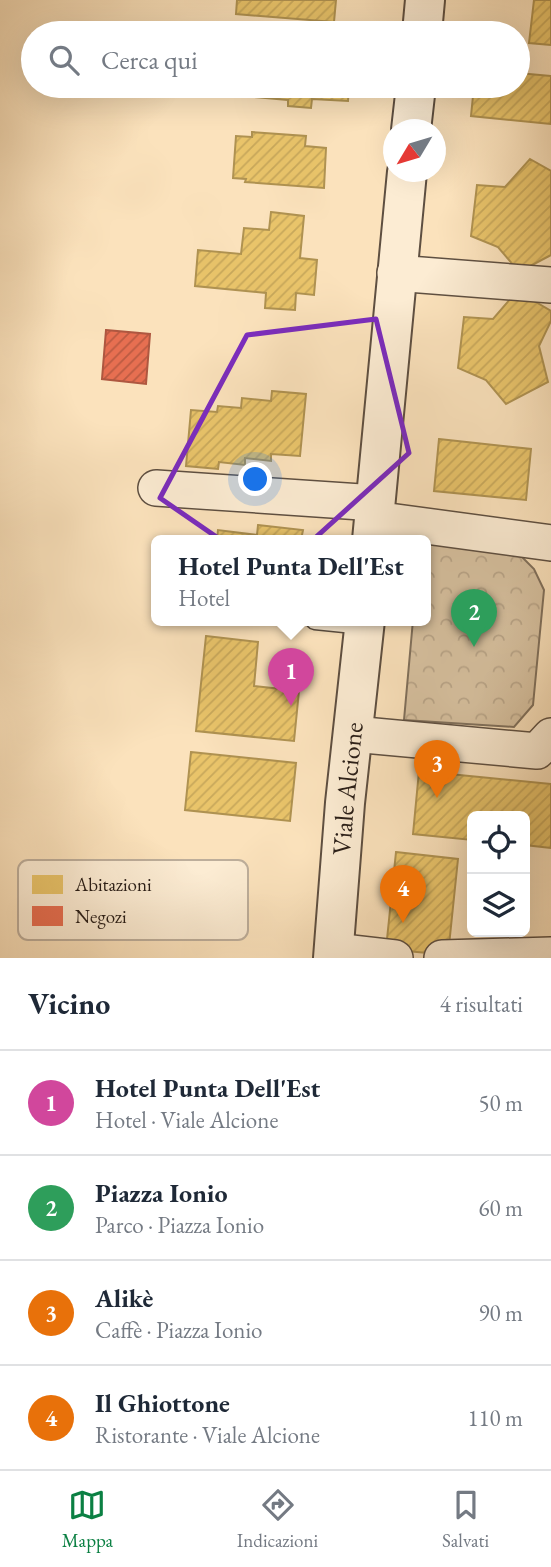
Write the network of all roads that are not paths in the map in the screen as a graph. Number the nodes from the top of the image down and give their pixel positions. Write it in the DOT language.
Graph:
graph roads {
  1 [pos="425,0"];
  2 [pos="423,21"];
  3 [pos="415,98"];
  4 [pos="412,119"];
  5 [pos="406,182"];
  6 [pos="395,273"];
  7 [pos="551,285"];
  8 [pos="156,488"];
  9 [pos="374,521"];
  10 [pos="551,543"];
  11 [pos="364,626"];
  12 [pos="352,734"];
  13 [pos="549,741"];
  14 [pos="333,954"];
  15 [pos="551,955"];
  16 [pos="395,958"];
  17 [pos="442,958"];
  1 -- 2 [label="street"];
  3 -- 4 [label="street"];
  5 -- 6 [label="street"];
  6 -- 7 [label="street"];
  6 -- 9 [label="street"];
  8 -- 9 [label="street"];
  9 -- 10 [label="street"];
  11 -- 12 [label="street, Viale Alcione"];
  12 -- 13 [label="street"];
  12 -- 14 [label="street, Viale Alcione"];
  14 -- 16 [label="street"];
  15 -- 17 [label="street"];
}
